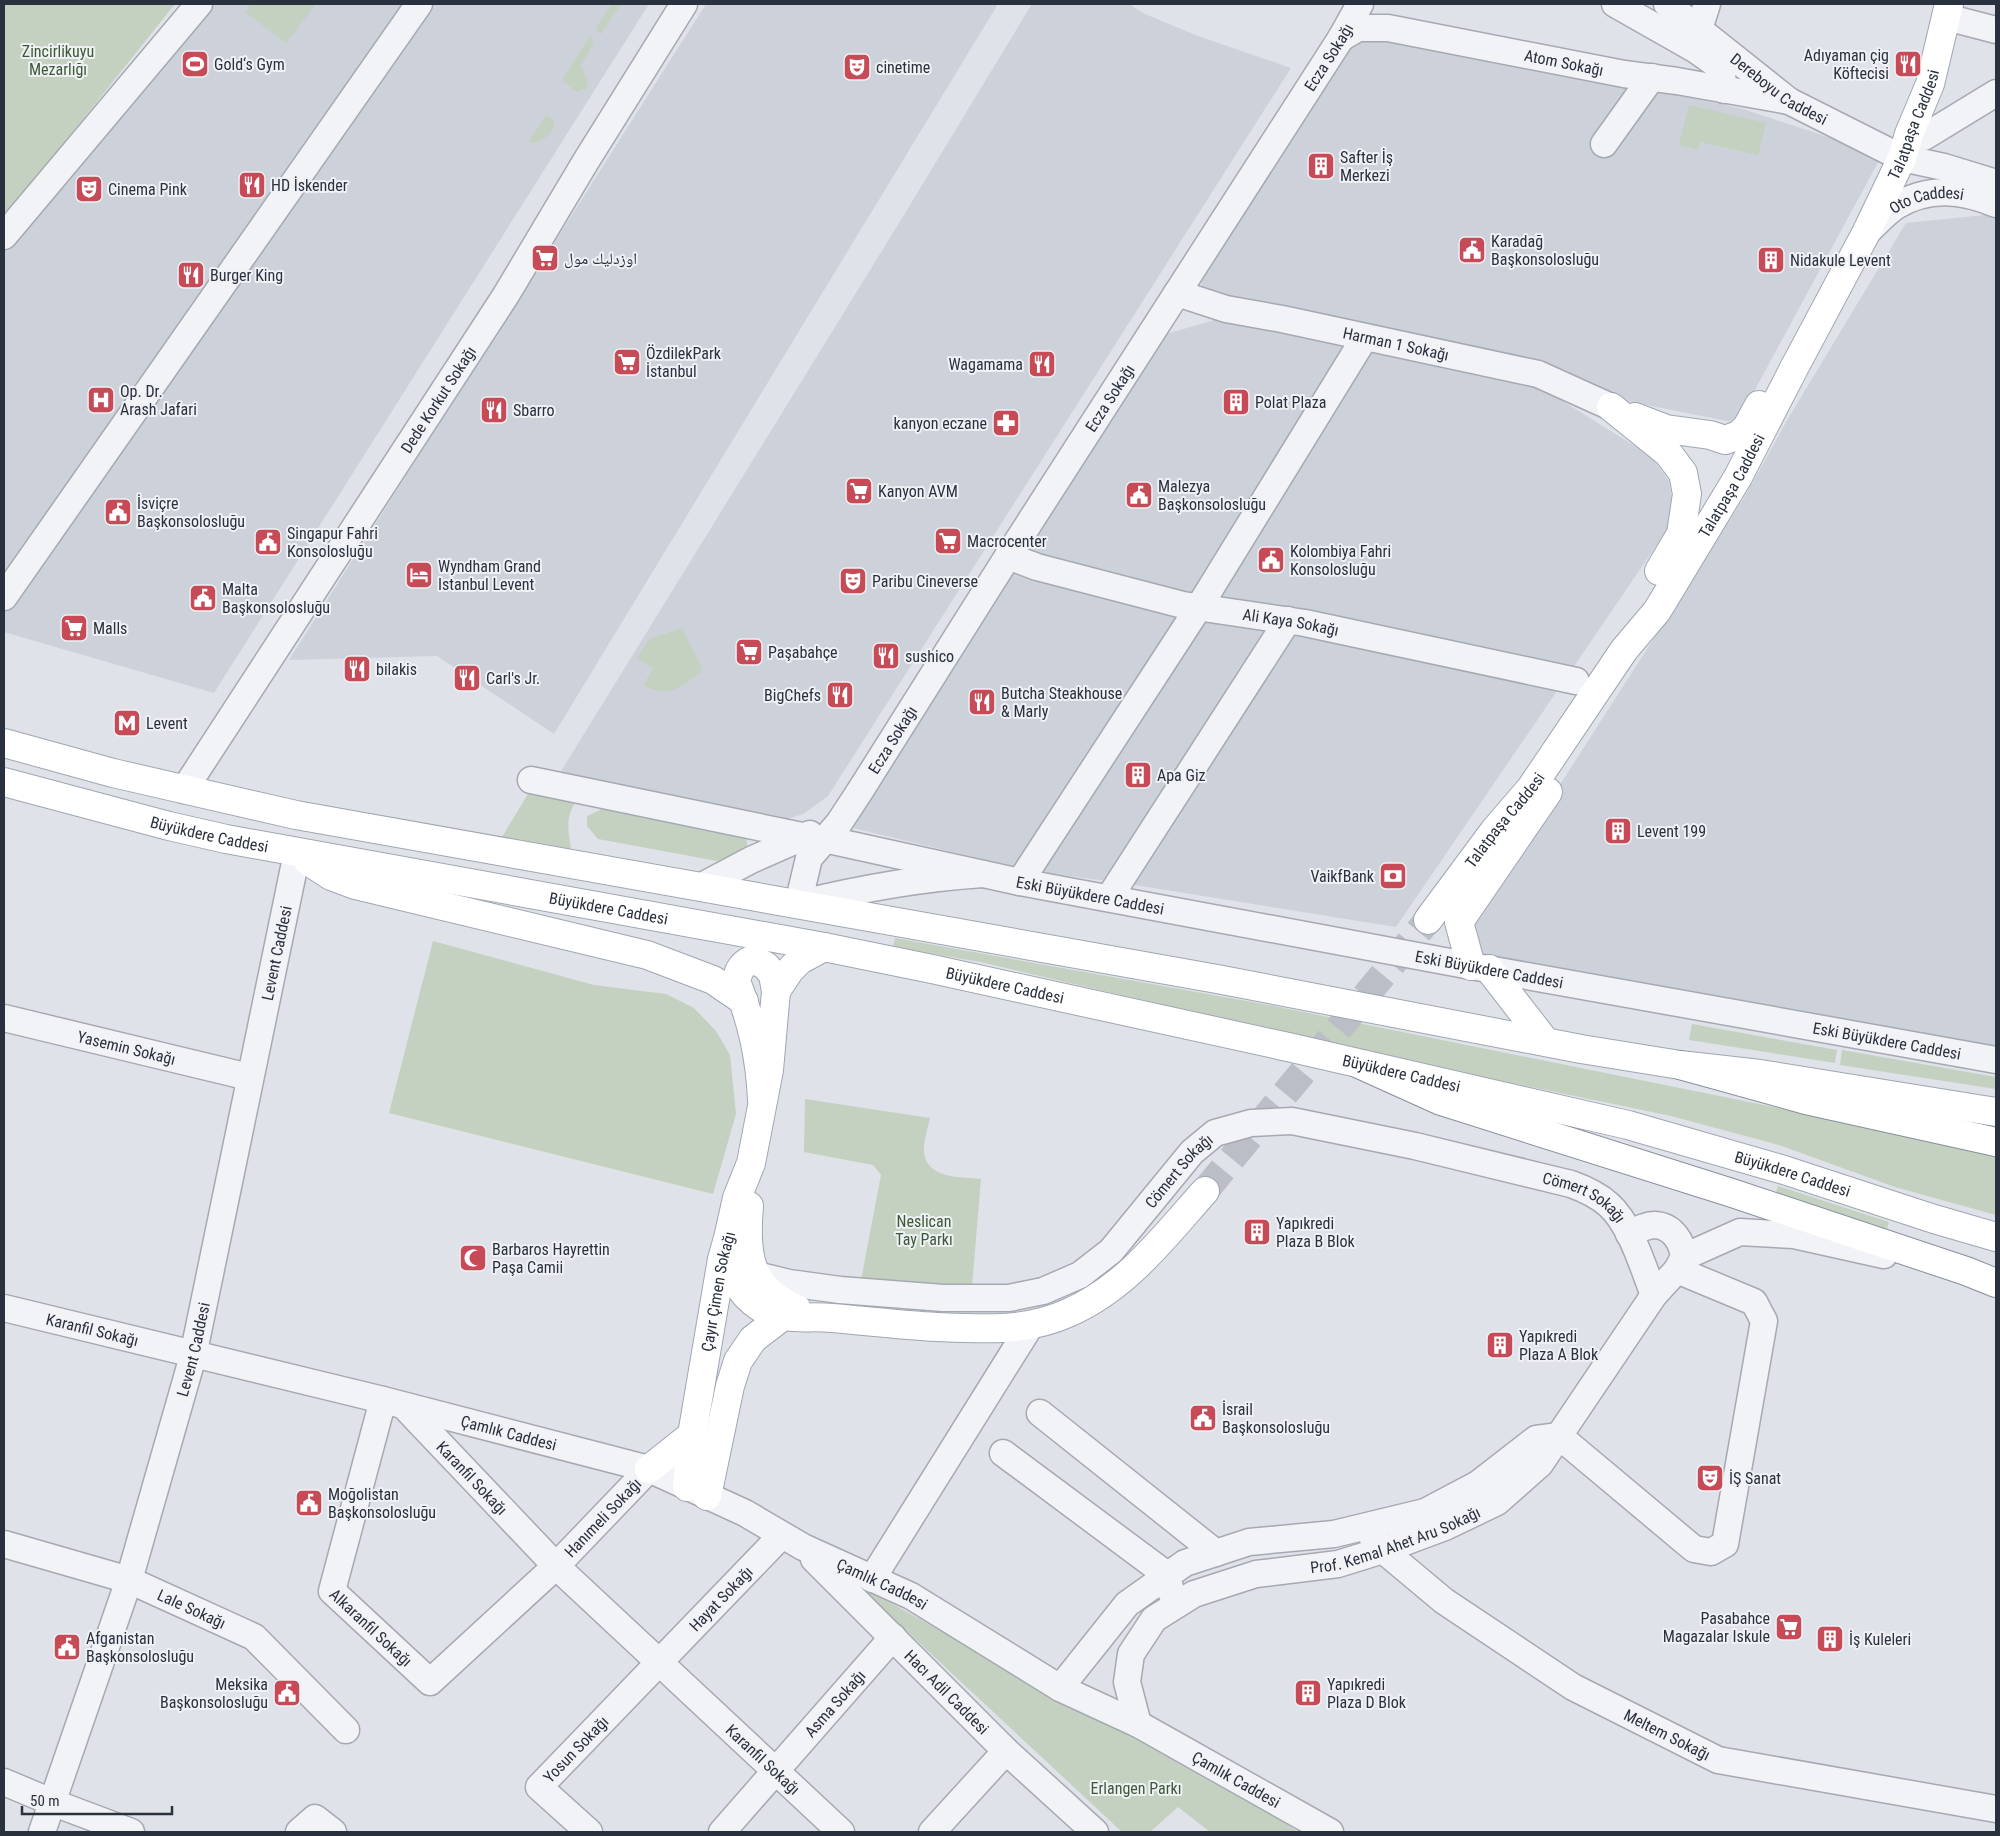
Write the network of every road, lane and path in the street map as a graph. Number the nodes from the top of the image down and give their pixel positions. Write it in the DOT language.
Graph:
graph roads {
  1 [pos="199,4"];
  2 [pos="419,4"];
  3 [pos="684,4"];
  4 [pos="1360,4"];
  5 [pos="1615,4"];
  6 [pos="1667,4"];
  7 [pos="1707,4"];
  8 [pos="1948,11"];
  9 [pos="1699,30"];
  10 [pos="1996,30"];
  11 [pos="1342,38"];
  12 [pos="1652,78"];
  13 [pos="1724,90"];
  14 [pos="1996,93"];
  15 [pos="1789,102"];
  16 [pos="1604,144"];
  17 [pos="1906,146"];
  18 [pos="1996,183"];
  19 [pos="1996,204"];
  20 [pos="1866,233"];
  21 [pos="4,236"];
  22 [pos="1177,292"];
  23 [pos="1365,337"];
  24 [pos="1793,370"];
  25 [pos="1611,408"];
  26 [pos="1008,556"];
  27 [pos="4,597"];
  28 [pos="1199,607"];
  29 [pos="1657,611"];
  30 [pos="1288,620"];
  31 [pos="1576,681"];
  32 [pos="4,743"];
  33 [pos="531,780"];
  34 [pos="4,782"];
  35 [pos="184,790"];
  36 [pos="1494,831"];
  37 [pos="815,838"];
  38 [pos="297,852"];
  39 [pos="983,874"];
  40 [pos="1020,882"];
  41 [pos="700,887"];
  42 [pos="1109,898"];
  43 [pos="798,904"];
  44 [pos="1428,920"];
  45 [pos="824,947"];
  46 [pos="1480,968"];
  47 [pos="776,991"];
  48 [pos="744,1001"];
  49 [pos="4,1018"];
  50 [pos="1545,1041"];
  51 [pos="1996,1060"];
  52 [pos="1359,1064"];
  53 [pos="1680,1066"];
  54 [pos="249,1077"];
  55 [pos="762,1100"];
  56 [pos="1996,1112"];
  57 [pos="1996,1142"];
  58 [pos="751,1163"];
  59 [pos="1204,1191"];
  60 [pos="1629,1234"];
  61 [pos="1996,1237"];
  62 [pos="728,1238"];
  63 [pos="1680,1264"];
  64 [pos="756,1275"];
  65 [pos="1996,1284"];
  66 [pos="1654,1295"];
  67 [pos="4,1308"];
  68 [pos="783,1316"];
  69 [pos="824,1317"];
  70 [pos="1030,1326"];
  71 [pos="193,1356"];
  72 [pos="394,1403"];
  73 [pos="1040,1413"];
  74 [pos="692,1435"];
  75 [pos="1559,1436"];
  76 [pos="1004,1453"];
  77 [pos="648,1469"];
  78 [pos="697,1491"];
  79 [pos="1363,1527"];
  80 [pos="792,1542"];
  81 [pos="4,1544"];
  82 [pos="1383,1550"];
  83 [pos="1216,1553"];
  84 [pos="556,1566"];
  85 [pos="1167,1575"];
  86 [pos="872,1579"];
  87 [pos="129,1580"];
  88 [pos="1175,1606"];
  89 [pos="893,1637"];
  90 [pos="659,1662"];
  91 [pos="1060,1688"];
  92 [pos="1138,1724"];
  93 [pos="346,1730"];
  94 [pos="1006,1751"];
  95 [pos="776,1771"];
  96 [pos="4,1782"];
  97 [pos="54,1803"];
  98 [pos="1996,1809"];
  99 [pos="42,1832"];
  100 [pos="131,1832"];
  101 [pos="299,1832"];
  102 [pos="333,1832"];
  103 [pos="589,1832"];
  104 [pos="722,1832"];
  105 [pos="841,1832"];
  106 [pos="932,1832"];
  107 [pos="1095,1832"];
  108 [pos="1330,1832"];
  1 -- 21 [label="street"];
  2 -- 27 [label="street"];
  3 -- 35 [label="street, Dede Korkut Sokağı"];
  4 -- 11 [label="street, Ecza Sokağı"];
  5 -- 13 [label="street"];
  6 -- 9 [label="street, Dereboyu Caddesi"];
  7 -- 9 [label="street"];
  8 -- 10 [label="street"];
  8 -- 17 [label="main road, Talatpaşa Caddesi"];
  9 -- 15 [label="street, Dereboyu Caddesi"];
  11 -- 12 [label="street, Atom Sokağı"];
  11 -- 22 [label="street, Ecza Sokağı"];
  12 -- 13 [label="street, Atom Sokağı"];
  12 -- 16 [label="street"];
  13 -- 15 [label="street, Atom Sokağı"];
  14 -- 17 [label="street"];
  15 -- 17 [label="street, Dereboyu Caddesi"];
  17 -- 18 [label="street, Oto Caddesi"];
  17 -- 20 [label="main road, Talatpaşa Caddesi"];
  19 -- 20 [label="street, Oto Caddesi"];
  20 -- 24 [label="main road, Talatpaşa Caddesi"];
  22 -- 23 [label="street, Harman 1 Sokağı"];
  22 -- 26 [label="street, Ecza Sokağı"];
  23 -- 25 [label="street, Harman 1 Sokağı"];
  23 -- 28 [label="street"];
  24 -- 25 [label="main road"];
  24 -- 29 [label="main road, Talatpaşa Caddesi"];
  25 -- 36 [label="main road"];
  26 -- 28 [label="street, Ali Kaya Sokağı"];
  26 -- 37 [label="street, Ecza Sokağı"];
  28 -- 30 [label="street, Ali Kaya Sokağı"];
  28 -- 40 [label="street"];
  29 -- 36 [label="main road, Talatpaşa Caddesi"];
  29 -- 46 [label="main road"];
  30 -- 31 [label="street, Ali Kaya Sokağı"];
  30 -- 42 [label="street"];
  32 -- 35 [label="main road"];
  33 -- 37 [label="street, Eski Büyükdere Caddesi"];
  34 -- 38 [label="main road, Büyükdere Caddesi"];
  35 -- 41 [label="main road"];
  36 -- 44 [label="main road, Talatpaşa Caddesi"];
  37 -- 39 [label="street, Eski Büyükdere Caddesi"];
  37 -- 41 [label="street"];
  37 -- 43 [label="street, Ecza Sokağı"];
  38 -- 45 [label="main road, Büyükdere Caddesi"];
  38 -- 48 [label="main road"];
  38 -- 54 [label="street, Levent Caddesi"];
  39 -- 40 [label="street, Eski Büyükdere Caddesi"];
  39 -- 43 [label="street"];
  40 -- 42 [label="street, Eski Büyükdere Caddesi"];
  41 -- 43 [label="main road"];
  42 -- 46 [label="street, Eski Büyükdere Caddesi"];
  43 -- 45 [label="main road"];
  43 -- 50 [label="main road"];
  45 -- 47 [label="main road"];
  45 -- 52 [label="main road, Büyükdere Caddesi"];
  46 -- 50 [label="main road"];
  46 -- 51 [label="street, Eski Büyükdere Caddesi"];
  47 -- 48 [label="main road, Çayır Çimen Sokağı"];
  47 -- 55 [label="main road, Çayır Çimen Sokağı"];
  48 -- 55 [label="main road, Çayır Çimen Sokağı"];
  49 -- 54 [label="street, Yasemin Sokağı"];
  50 -- 53 [label="main road"];
  52 -- 61 [label="main road, Büyükdere Caddesi"];
  52 -- 65 [label="main road"];
  53 -- 56 [label="main road"];
  53 -- 57 [label="main road"];
  54 -- 71 [label="street, Levent Caddesi"];
  55 -- 58 [label="main road, Çayır Çimen Sokağı"];
  58 -- 62 [label="main road, Çayır Çimen Sokağı"];
  58 -- 64 [label="main road"];
  59 -- 70 [label="main road"];
  60 -- 63 [label="street"];
  60 -- 64 [label="street, Cömert Sokağı"];
  60 -- 66 [label="street, Cömert Sokağı"];
  62 -- 68 [label="main road"];
  62 -- 74 [label="main road, Çayır Çimen Sokağı"];
  63 -- 65 [label="street"];
  63 -- 66 [label="street, Prof. Kemal Ahet Aru Sokağı"];
  63 -- 75 [label="street"];
  64 -- 69 [label="main road"];
  66 -- 75 [label="street, Prof. Kemal Ahet Aru Sokağı"];
  67 -- 71 [label="street, Karanfil Sokağı"];
  68 -- 69 [label="main road"];
  68 -- 78 [label="main road"];
  69 -- 70 [label="main road"];
  70 -- 86 [label="street"];
  71 -- 72 [label="street, Karanfil Sokağı"];
  71 -- 87 [label="street, Levent Caddesi"];
  72 -- 77 [label="street, Çamlık Caddesi"];
  72 -- 84 [label="street, Karanfil Sokağı"];
  72 -- 84 [label="street, Alkaranfil Sokağı"];
  73 -- 83 [label="street"];
  74 -- 77 [label="main road"];
  74 -- 78 [label="main road, Çayır Çimen Sokağı"];
  75 -- 79 [label="street"];
  75 -- 82 [label="street, Prof. Kemal Ahet Aru Sokağı"];
  76 -- 85 [label="street"];
  77 -- 78 [label="street, Çamlık Caddesi"];
  77 -- 84 [label="street, Hanımeli Sokağı"];
  78 -- 80 [label="street, Çamlık Caddesi"];
  79 -- 82 [label="street, Meltem Sokağı"];
  79 -- 83 [label="street"];
  80 -- 86 [label="street, Çamlık Caddesi"];
  80 -- 89 [label="street, Hacı Adil Caddesi"];
  80 -- 90 [label="street, Hayat Sokağı"];
  81 -- 87 [label="street, Lale Sokağı"];
  82 -- 88 [label="street, Prof. Kemal Ahet Aru Sokağı"];
  82 -- 98 [label="street, Meltem Sokağı"];
  83 -- 85 [label="street"];
  84 -- 90 [label="street, Karanfil Sokağı"];
  85 -- 88 [label="street"];
  85 -- 91 [label="street"];
  86 -- 91 [label="street, Çamlık Caddesi"];
  87 -- 93 [label="street, Lale Sokağı"];
  87 -- 97 [label="street, Levent Caddesi"];
  88 -- 92 [label="street, Prof. Kemal Ahet Aru Sokağı"];
  89 -- 94 [label="street, Hacı Adil Caddesi"];
  89 -- 95 [label="street, Asma Sokağı"];
  90 -- 95 [label="street, Karanfil Sokağı"];
  90 -- 103 [label="street, Yosun Sokağı"];
  91 -- 92 [label="street, Çamlık Caddesi"];
  92 -- 108 [label="street, Çamlık Caddesi"];
  94 -- 106 [label="street"];
  94 -- 107 [label="street, Hacı Adil Caddesi"];
  95 -- 104 [label="street"];
  95 -- 105 [label="street, Karanfil Sokağı"];
  96 -- 97 [label="street"];
  97 -- 99 [label="street, Levent Caddesi"];
  97 -- 100 [label="street"];
  101 -- 102 [label="street"];
}
